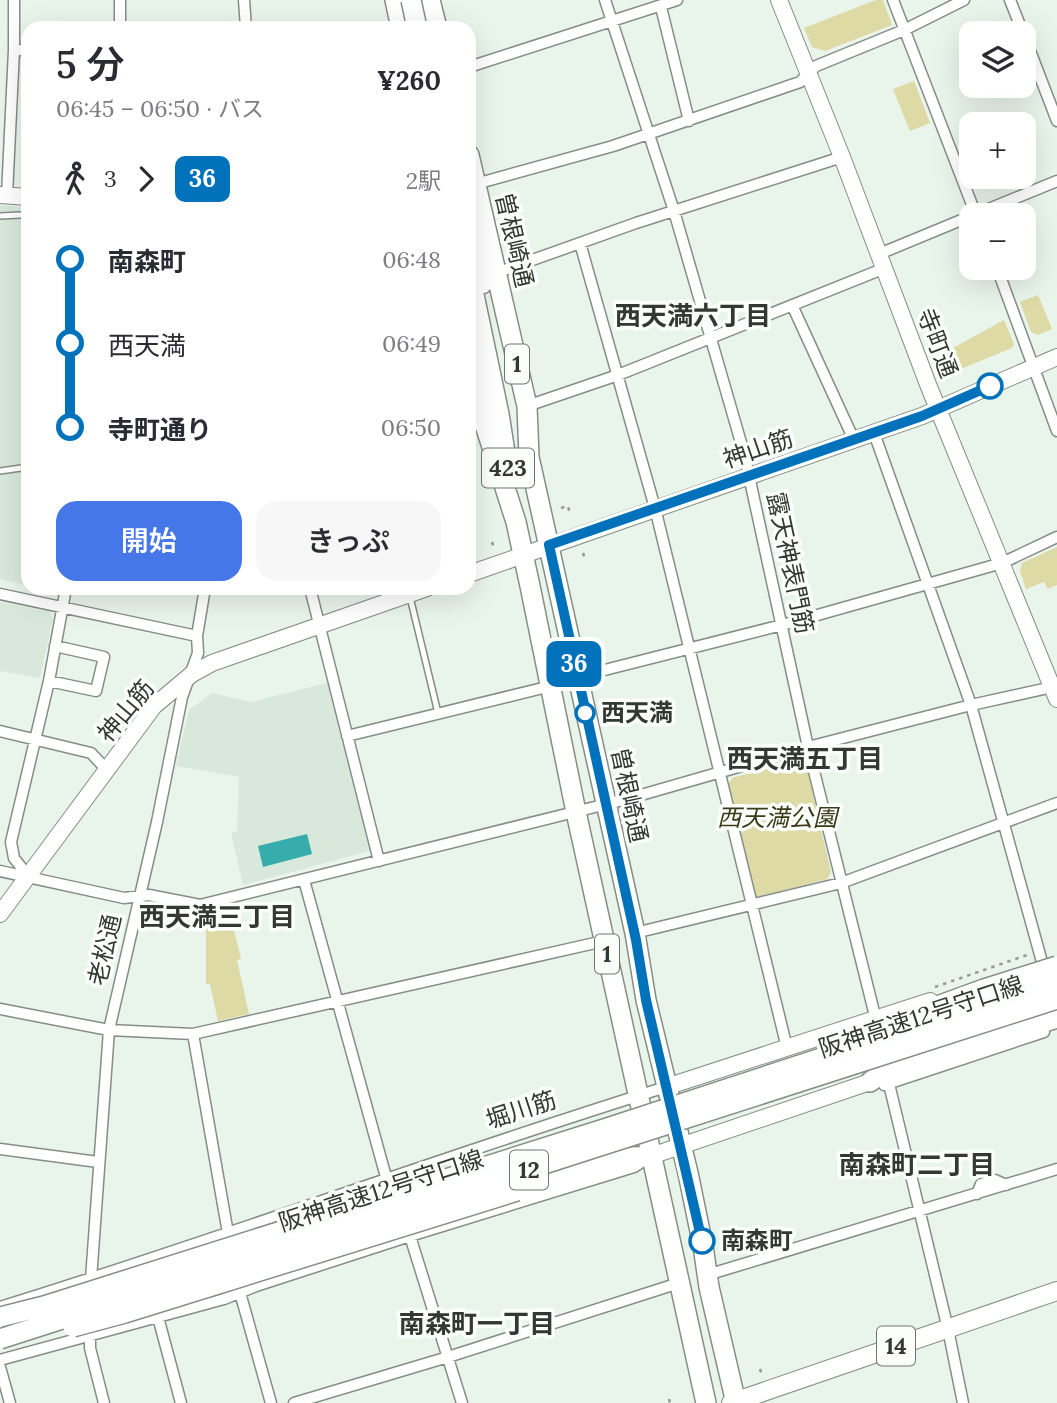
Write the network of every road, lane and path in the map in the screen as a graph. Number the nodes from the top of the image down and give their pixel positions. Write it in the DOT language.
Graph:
graph roads {
  1 [pos="14,0"];
  2 [pos="120,0"];
  3 [pos="244,0"];
  4 [pos="395,0"];
  5 [pos="411,0"];
  6 [pos="422,0"];
  7 [pos="430,0"];
  8 [pos="605,0"];
  9 [pos="779,0"];
  10 [pos="893,0"];
  11 [pos="964,0"];
  12 [pos="1010,0"];
  13 [pos="673,1"];
  14 [pos="661,7"];
  15 [pos="120,21"];
  16 [pos="246,21"];
  17 [pos="400,21"];
  18 [pos="416,21"];
  19 [pos="427,21"];
  20 [pos="435,21"];
  21 [pos="1018,21"];
  22 [pos="613,22"];
  23 [pos="904,30"];
  24 [pos="0,38"];
  25 [pos="13,38"];
  26 [pos="21,50"];
  27 [pos="476,65"];
  28 [pos="1036,67"];
  29 [pos="808,73"];
  30 [pos="689,121"];
  31 [pos="1057,121"];
  32 [pos="649,134"];
  33 [pos="842,157"];
  34 [pos="1057,181"];
  35 [pos="476,183"];
  36 [pos="3,195"];
  37 [pos="21,196"];
  38 [pos="476,196"];
  39 [pos="969,203"];
  40 [pos="1003,203"];
  41 [pos="674,211"];
  42 [pos="20,215"];
  43 [pos="0,216"];
  44 [pos="959,222"];
  45 [pos="580,243"];
  46 [pos="882,261"];
  47 [pos="476,269"];
  48 [pos="496,273"];
  49 [pos="1001,280"];
  50 [pos="792,305"];
  51 [pos="476,307"];
  52 [pos="712,337"];
  53 [pos="1057,357"];
  54 [pos="476,363"];
  55 [pos="1033,367"];
  56 [pos="618,375"];
  57 [pos="938,410"];
  58 [pos="497,416"];
  59 [pos="1057,431"];
  60 [pos="874,433"];
  61 [pos="854,440"];
  62 [pos="529,457"];
  63 [pos="21,468"];
  64 [pos="0,471"];
  65 [pos="750,475"];
  66 [pos="561,508"];
  67 [pos="655,508"];
  68 [pos="570,514"];
  69 [pos="516,522"];
  70 [pos="1057,537"];
  71 [pos="492,542"];
  72 [pos="549,545"];
  73 [pos="494,548"];
  74 [pos="583,553"];
  75 [pos="523,555"];
  76 [pos="585,559"];
  77 [pos="1002,563"];
  78 [pos="476,572"];
  79 [pos="929,584"];
  80 [pos="0,594"];
  81 [pos="65,595"];
  82 [pos="204,595"];
  83 [pos="312,595"];
  84 [pos="406,595"];
  85 [pos="409,595"];
  86 [pos="63,607"];
  87 [pos="782,625"];
  88 [pos="320,626"];
  89 [pos="197,636"];
  90 [pos="55,646"];
  91 [pos="690,649"];
  92 [pos="192,674"];
  93 [pos="577,677"];
  94 [pos="49,681"];
  95 [pos="551,686"];
  96 [pos="1056,691"];
  97 [pos="971,705"];
  98 [pos="438,713"];
  99 [pos="0,732"];
  100 [pos="347,736"];
  101 [pos="36,739"];
  102 [pos="808,747"];
  103 [pos="107,770"];
  104 [pos="718,774"];
  105 [pos="1057,803"];
  106 [pos="606,804"];
  107 [pos="576,812"];
  108 [pos="1004,823"];
  109 [pos="379,861"];
  110 [pos="0,871"];
  111 [pos="28,876"];
  112 [pos="304,880"];
  113 [pos="841,883"];
  114 [pos="139,896"];
  115 [pos="752,906"];
  116 [pos="0,914"];
  117 [pos="635,933"];
  118 [pos="604,941"];
  119 [pos="1049,959"];
  120 [pos="1057,981"];
  121 [pos="1057,988"];
  122 [pos="925,991"];
  123 [pos="1057,999"];
  124 [pos="338,1003"];
  125 [pos="999,1007"];
  126 [pos="0,1009"];
  127 [pos="1057,1018"];
  128 [pos="876,1020"];
  129 [pos="1057,1028"];
  130 [pos="109,1030"];
  131 [pos="193,1034"];
  132 [pos="857,1047"];
  133 [pos="787,1048"];
  134 [pos="794,1074"];
  135 [pos="879,1083"];
  136 [pos="666,1087"];
  137 [pos="638,1095"];
  138 [pos="681,1145"];
  139 [pos="0,1149"];
  140 [pos="651,1156"];
  141 [pos="98,1162"];
  142 [pos="1057,1169"];
  143 [pos="386,1177"];
  144 [pos="401,1201"];
  145 [pos="920,1212"];
  146 [pos="228,1234"];
  147 [pos="410,1236"];
  148 [pos="232,1255"];
  149 [pos="707,1275"];
  150 [pos="90,1279"];
  151 [pos="679,1283"];
  152 [pos="1057,1291"];
  153 [pos="240,1292"];
  154 [pos="90,1300"];
  155 [pos="0,1307"];
  156 [pos="0,1317"];
  157 [pos="158,1317"];
  158 [pos="0,1326"];
  159 [pos="948,1329"];
  160 [pos="90,1336"];
  161 [pos="0,1341"];
  162 [pos="448,1357"];
  163 [pos="0,1360"];
  164 [pos="0,1367"];
  165 [pos="760,1369"];
  166 [pos="762,1375"];
  167 [pos="10,1403"];
  168 [pos="104,1403"];
  169 [pos="181,1403"];
  170 [pos="271,1403"];
  171 [pos="294,1403"];
  172 [pos="462,1403"];
  173 [pos="706,1403"];
  174 [pos="734,1403"];
  175 [pos="963,1403"];
  1 -- 25 [label="street"];
  2 -- 15 [label="street"];
  3 -- 16 [label="street"];
  4 -- 17 [label="highway"];
  5 -- 18 [label="highway, bridge"];
  6 -- 19 [label="highway"];
  7 -- 20 [label="highway"];
  8 -- 22 [label="street, 露天神表門筋"];
  9 -- 29 [label="street, 寺町通"];
  10 -- 23 [label="street"];
  11 -- 23 [label="street"];
  12 -- 21 [label="street"];
  13 -- 14 [label="street"];
  14 -- 22 [label="street"];
  14 -- 30 [label="street"];
  22 -- 27 [label="street"];
  22 -- 32 [label="street, 露天神表門筋"];
  23 -- 29 [label="street"];
  23 -- 39 [label="street"];
  24 -- 25 [label="street"];
  25 -- 26 [label="street"];
  26 -- 36 [label="street"];
  28 -- 31 [label="street"];
  29 -- 30 [label="street"];
  29 -- 33 [label="street, 寺町通"];
  30 -- 32 [label="street"];
  32 -- 35 [label="street"];
  32 -- 41 [label="street, 露天神表門筋"];
  33 -- 41 [label="street"];
  33 -- 46 [label="street, 寺町通"];
  34 -- 40 [label="street"];
  36 -- 37 [label="street"];
  38 -- 48 [label="highway, 曽根崎通 / 1"];
  41 -- 45 [label="street"];
  41 -- 52 [label="street, 露天神表門筋"];
  42 -- 43 [label="lane"];
  44 -- 46 [label="street"];
  45 -- 48 [label="street"];
  45 -- 56 [label="street"];
  46 -- 50 [label="street"];
  46 -- 57 [label="street, 寺町通"];
  47 -- 58 [label="highway, 423"];
  48 -- 58 [label="highway, 曽根崎通 / 1"];
  49 -- 55 [label="street"];
  50 -- 52 [label="street"];
  50 -- 61 [label="street"];
  51 -- 58 [label="highway, 423"];
  52 -- 56 [label="street"];
  52 -- 65 [label="street, 露天神表門筋"];
  53 -- 55 [label="street, 神山筋"];
  54 -- 58 [label="highway, 1"];
  55 -- 57 [label="street, 神山筋"];
  55 -- 59 [label="street"];
  56 -- 58 [label="street"];
  56 -- 67 [label="street"];
  57 -- 60 [label="street, 神山筋"];
  57 -- 77 [label="street, 寺町通"];
  58 -- 62 [label="highway, 423"];
  58 -- 69 [label="highway, 423"];
  60 -- 61 [label="street, 神山筋"];
  60 -- 79 [label="street"];
  61 -- 65 [label="street, 神山筋"];
  62 -- 72 [label="highway, 曽根崎通 / 1"];
  63 -- 64 [label="lane"];
  65 -- 67 [label="street, 神山筋"];
  65 -- 87 [label="street, 露天神表門筋"];
  66 -- 68 [label="path"];
  67 -- 72 [label="street, 神山筋"];
  67 -- 91 [label="street"];
  69 -- 75 [label="highway, 1"];
  70 -- 77 [label="street"];
  71 -- 73 [label="path"];
  72 -- 75 [label="street, 神山筋"];
  72 -- 93 [label="highway, 曽根崎通 / 1"];
  74 -- 76 [label="path"];
  75 -- 78 [label="street, 神山筋"];
  75 -- 95 [label="highway, 1"];
  77 -- 79 [label="street"];
  77 -- 96 [label="street, 寺町通"];
  79 -- 87 [label="street"];
  79 -- 97 [label="street"];
  80 -- 86 [label="street"];
  81 -- 86 [label="street"];
  82 -- 89 [label="street, 老松通"];
  83 -- 88 [label="street"];
  84 -- 88 [label="street, 神山筋"];
  85 -- 98 [label="lane"];
  86 -- 89 [label="street"];
  86 -- 90 [label="street"];
  87 -- 91 [label="street"];
  87 -- 102 [label="street, 露天神表門筋"];
  88 -- 92 [label="street, 神山筋"];
  88 -- 100 [label="street"];
  89 -- 92 [label="street, 老松通"];
  90 -- 94 [label="street"];
  90 -- 94 [label="street"];
  91 -- 93 [label="street"];
  91 -- 104 [label="street"];
  92 -- 103 [label="street, 神山筋"];
  92 -- 114 [label="street, 老松通"];
  93 -- 106 [label="highway, 曽根崎通 / 1"];
  94 -- 101 [label="street"];
  95 -- 98 [label="street"];
  95 -- 107 [label="highway, 1"];
  96 -- 97 [label="street"];
  97 -- 102 [label="street"];
  97 -- 108 [label="street"];
  98 -- 100 [label="street"];
  99 -- 101 [label="street"];
  100 -- 109 [label="street"];
  101 -- 103 [label="street"];
  101 -- 111 [label="street"];
  102 -- 104 [label="street"];
  102 -- 113 [label="street, 露天神表門筋"];
  103 -- 111 [label="street, 神山筋"];
  104 -- 106 [label="street"];
  104 -- 115 [label="street"];
  105 -- 108 [label="street"];
  106 -- 107 [label="street"];
  106 -- 117 [label="highway, 曽根崎通 / 1"];
  107 -- 109 [label="street"];
  107 -- 118 [label="highway, 1"];
  108 -- 113 [label="street"];
  108 -- 119 [label="street"];
  109 -- 112 [label="street"];
  110 -- 111 [label="street"];
  111 -- 114 [label="street"];
  111 -- 116 [label="street, 神山筋"];
  112 -- 114 [label="street"];
  112 -- 124 [label="street"];
  113 -- 115 [label="street"];
  113 -- 128 [label="street, 露天神表門筋"];
  114 -- 130 [label="street, 老松通"];
  115 -- 117 [label="street"];
  115 -- 133 [label="street"];
  117 -- 136 [label="highway, 曽根崎通 / 1"];
  118 -- 124 [label="street"];
  118 -- 137 [label="highway, 1"];
  119 -- 122 [label="path"];
  119 -- 125 [label="street"];
  119 -- 128 [label="street, 堀川筋"];
  119 -- 132 [label="highway, bridge"];
  120 -- 132 [label="highway, 阪神高速12号守口線 / 12, bridge"];
  121 -- 125 [label="street"];
  123 -- 161 [label="highway, 阪神高速12号守口線 / 12, bridge"];
  124 -- 131 [label="street"];
  124 -- 143 [label="street"];
  125 -- 134 [label="street"];
  126 -- 130 [label="street"];
  127 -- 135 [label="highway"];
  128 -- 133 [label="street, 堀川筋"];
  129 -- 135 [label="street"];
  130 -- 131 [label="street"];
  130 -- 141 [label="street, 老松通"];
  131 -- 146 [label="street"];
  132 -- 156 [label="highway, 阪神高速12号守口線 / 12, bridge"];
  133 -- 136 [label="street, 堀川筋"];
  135 -- 138 [label="street"];
  135 -- 145 [label="street"];
  136 -- 137 [label="street, 堀川筋"];
  136 -- 138 [label="highway, 曽根崎通 / 1"];
  137 -- 140 [label="highway, 1"];
  137 -- 143 [label="street, 堀川筋"];
  138 -- 140 [label="street"];
  138 -- 149 [label="highway, 曽根崎通 / 1"];
  139 -- 141 [label="street"];
  140 -- 147 [label="street"];
  140 -- 151 [label="highway, 1"];
  140 -- 161 [label="highway, bridge"];
  141 -- 150 [label="street, 老松通"];
  142 -- 145 [label="street"];
  143 -- 146 [label="street, 堀川筋"];
  144 -- 148 [label="street"];
  145 -- 149 [label="street"];
  145 -- 159 [label="street"];
  146 -- 148 [label="street"];
  146 -- 150 [label="street, 堀川筋"];
  147 -- 153 [label="street"];
  147 -- 162 [label="street"];
  148 -- 153 [label="street"];
  148 -- 154 [label="street"];
  149 -- 174 [label="highway, 曽根崎通 / 1"];
  150 -- 154 [label="street, 老松通"];
  150 -- 155 [label="street, 堀川筋"];
  151 -- 162 [label="street"];
  151 -- 173 [label="highway, 1"];
  152 -- 159 [label="main road, 14"];
  153 -- 157 [label="street"];
  153 -- 170 [label="street"];
  154 -- 158 [label="street"];
  154 -- 160 [label="street, 老松通"];
  157 -- 160 [label="street"];
  157 -- 169 [label="street"];
  159 -- 174 [label="main road, 14"];
  159 -- 175 [label="street"];
  160 -- 163 [label="street"];
  160 -- 168 [label="street, 老松通"];
  162 -- 171 [label="street"];
  162 -- 172 [label="street"];
  164 -- 167 [label="street"];
  165 -- 166 [label="path"];
}
